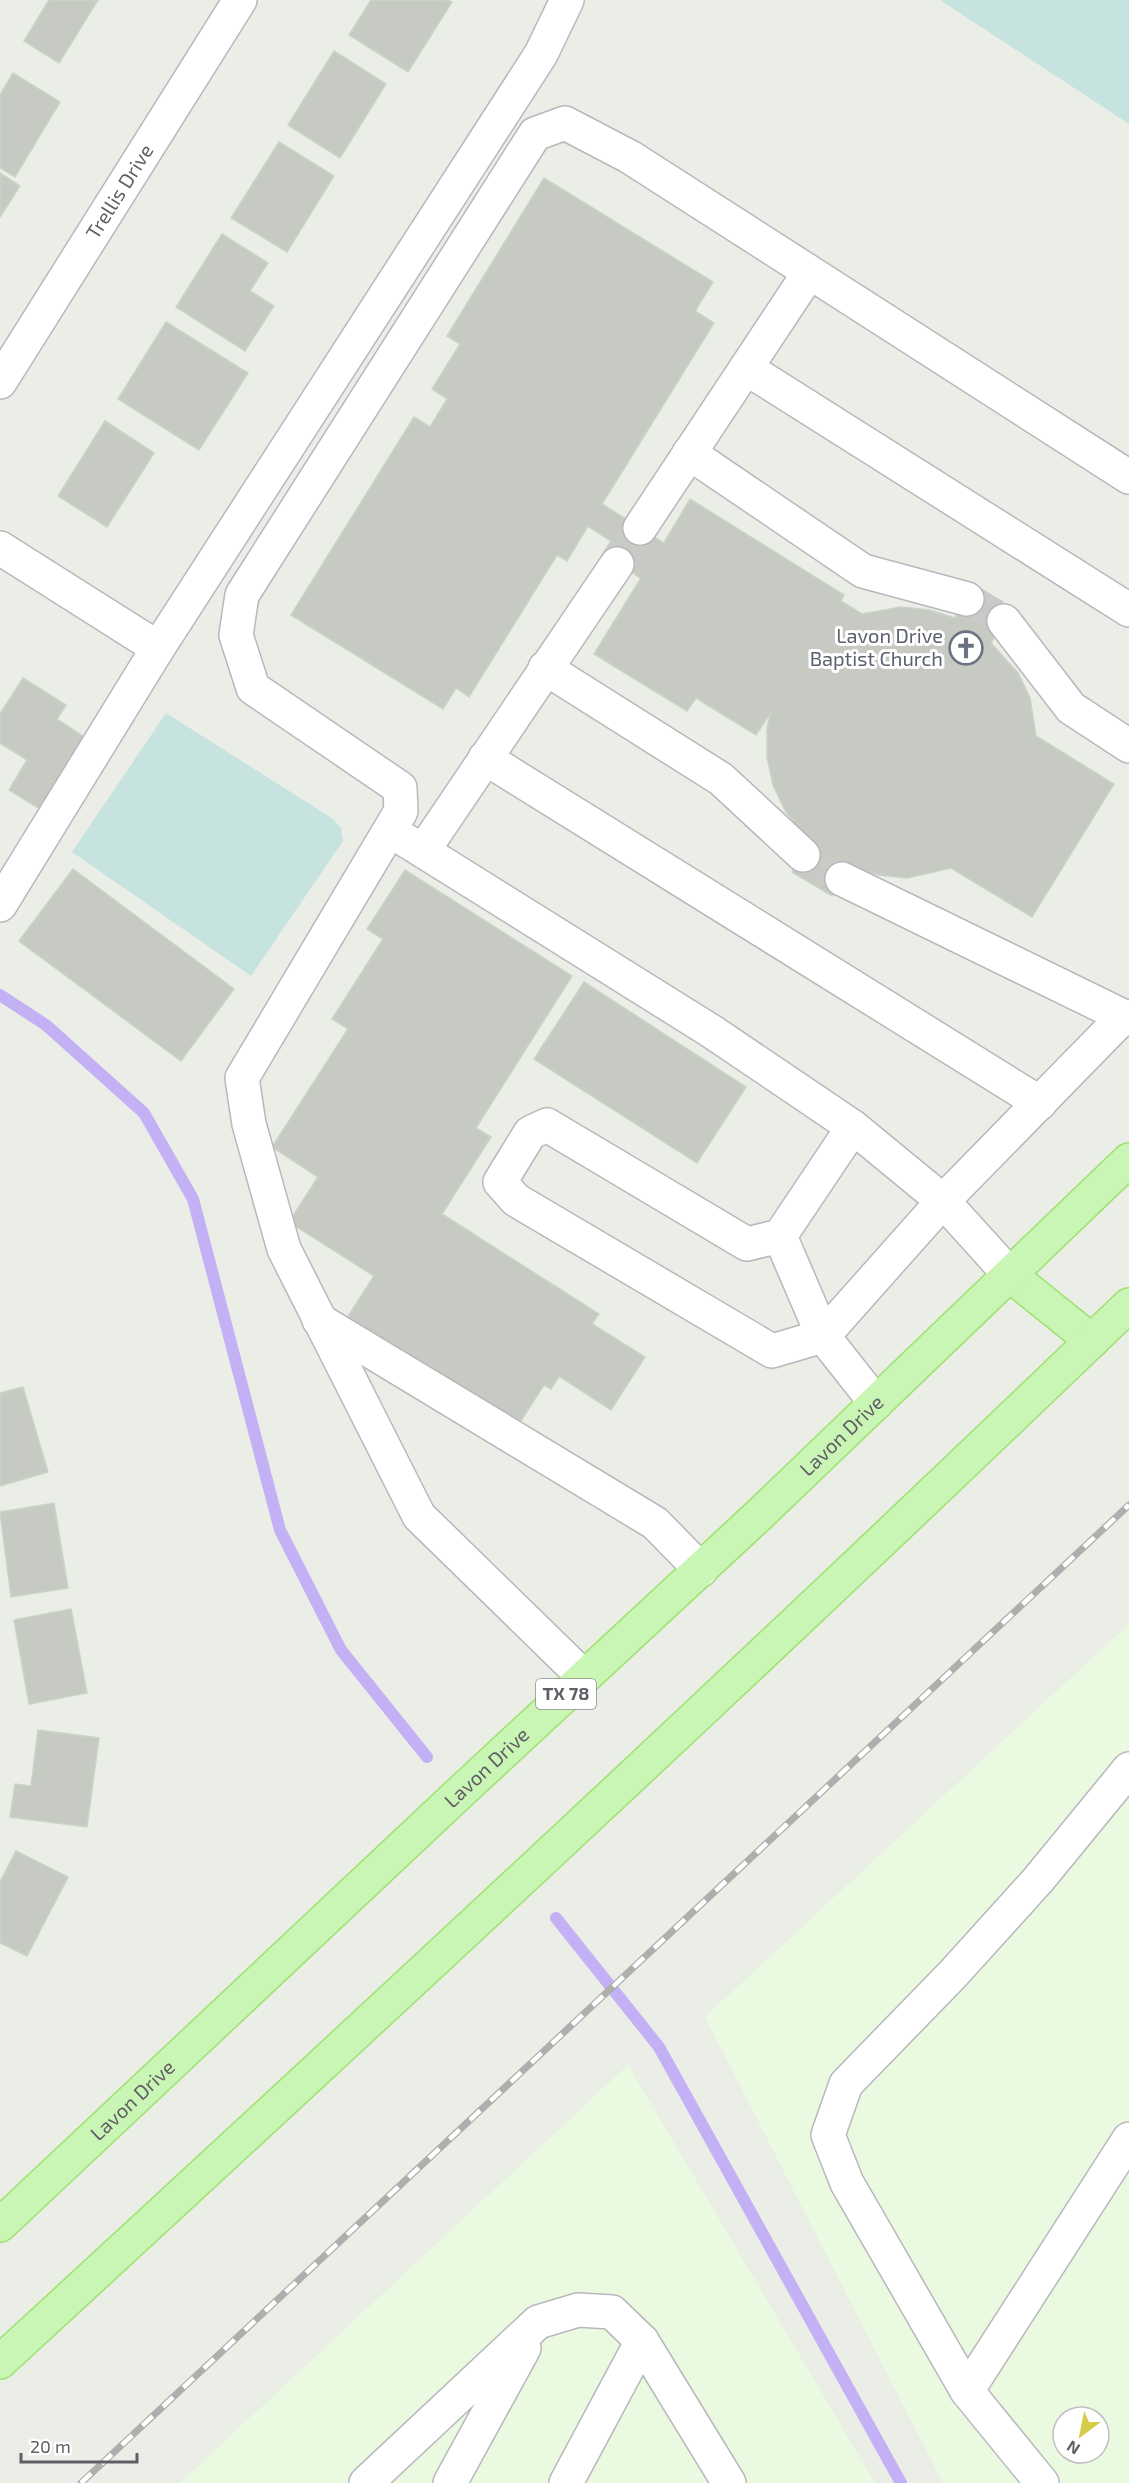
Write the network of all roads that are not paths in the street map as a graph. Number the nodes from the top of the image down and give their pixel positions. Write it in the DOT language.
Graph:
graph roads {
  1 [pos="240,0"];
  2 [pos="567,0"];
  3 [pos="809,273"];
  4 [pos="746,368"];
  5 [pos="0,382"];
  6 [pos="689,453"];
  7 [pos="1129,477"];
  8 [pos="640,528"];
  9 [pos="0,548"];
  10 [pos="616,564"];
  11 [pos="967,599"];
  12 [pos="1129,610"];
  13 [pos="1004,621"];
  14 [pos="158,648"];
  15 [pos="545,668"];
  16 [pos="1129,746"];
  17 [pos="485,758"];
  18 [pos="389,830"];
  19 [pos="423,851"];
  20 [pos="803,855"];
  21 [pos="843,879"];
  22 [pos="0,905"];
  23 [pos="1126,1018"];
  24 [pos="1040,1103"];
  25 [pos="853,1127"];
  26 [pos="1129,1160"];
  27 [pos="943,1201"];
  28 [pos="780,1236"];
  29 [pos="1010,1275"];
  30 [pos="1129,1305"];
  31 [pos="319,1320"];
  32 [pos="823,1336"];
  33 [pos="1092,1341"];
  34 [pos="876,1403"];
  35 [pos="701,1570"];
  36 [pos="584,1677"];
  37 [pos="1129,1769"];
  38 [pos="1129,2139"];
  39 [pos="0,2225"];
  40 [pos="538,2322"];
  41 [pos="642,2341"];
  42 [pos="0,2362"];
  43 [pos="967,2391"];
  44 [pos="715,2475"];
  45 [pos="366,2483"];
  46 [pos="450,2483"];
  47 [pos="566,2483"];
  48 [pos="1042,2483"];
  1 -- 5 [label="street, Trellis Drive"];
  2 -- 14 [label="street"];
  3 -- 4 [label="street"];
  3 -- 7 [label="street"];
  3 -- 18 [label="street"];
  4 -- 6 [label="street"];
  4 -- 12 [label="street"];
  6 -- 8 [label="street"];
  6 -- 11 [label="street"];
  9 -- 14 [label="street"];
  10 -- 15 [label="street"];
  13 -- 16 [label="street"];
  14 -- 22 [label="street"];
  15 -- 17 [label="street"];
  15 -- 20 [label="street"];
  17 -- 19 [label="street"];
  17 -- 24 [label="street"];
  18 -- 19 [label="street"];
  18 -- 31 [label="street"];
  19 -- 25 [label="street"];
  21 -- 23 [label="street"];
  23 -- 24 [label="street"];
  24 -- 27 [label="street"];
  25 -- 27 [label="street"];
  25 -- 28 [label="street"];
  26 -- 29 [label="main road, Lavon Drive / TX 78"];
  27 -- 29 [label="street"];
  27 -- 32 [label="street"];
  28 -- 32 [label="street"];
  28 -- 32 [label="street"];
  29 -- 33 [label="main road"];
  29 -- 34 [label="main road, Lavon Drive / TX 78"];
  30 -- 33 [label="main road"];
  31 -- 35 [label="street"];
  31 -- 36 [label="street"];
  32 -- 34 [label="street"];
  33 -- 42 [label="main road"];
  34 -- 35 [label="main road, Lavon Drive / TX 78"];
  35 -- 36 [label="main road, Lavon Drive / TX 78"];
  36 -- 39 [label="main road, Lavon Drive / TX 78"];
  37 -- 43 [label="street"];
  38 -- 43 [label="street"];
  40 -- 41 [label="street"];
  40 -- 45 [label="street"];
  40 -- 46 [label="street"];
  41 -- 44 [label="street"];
  41 -- 47 [label="street"];
  43 -- 48 [label="street"];
}
